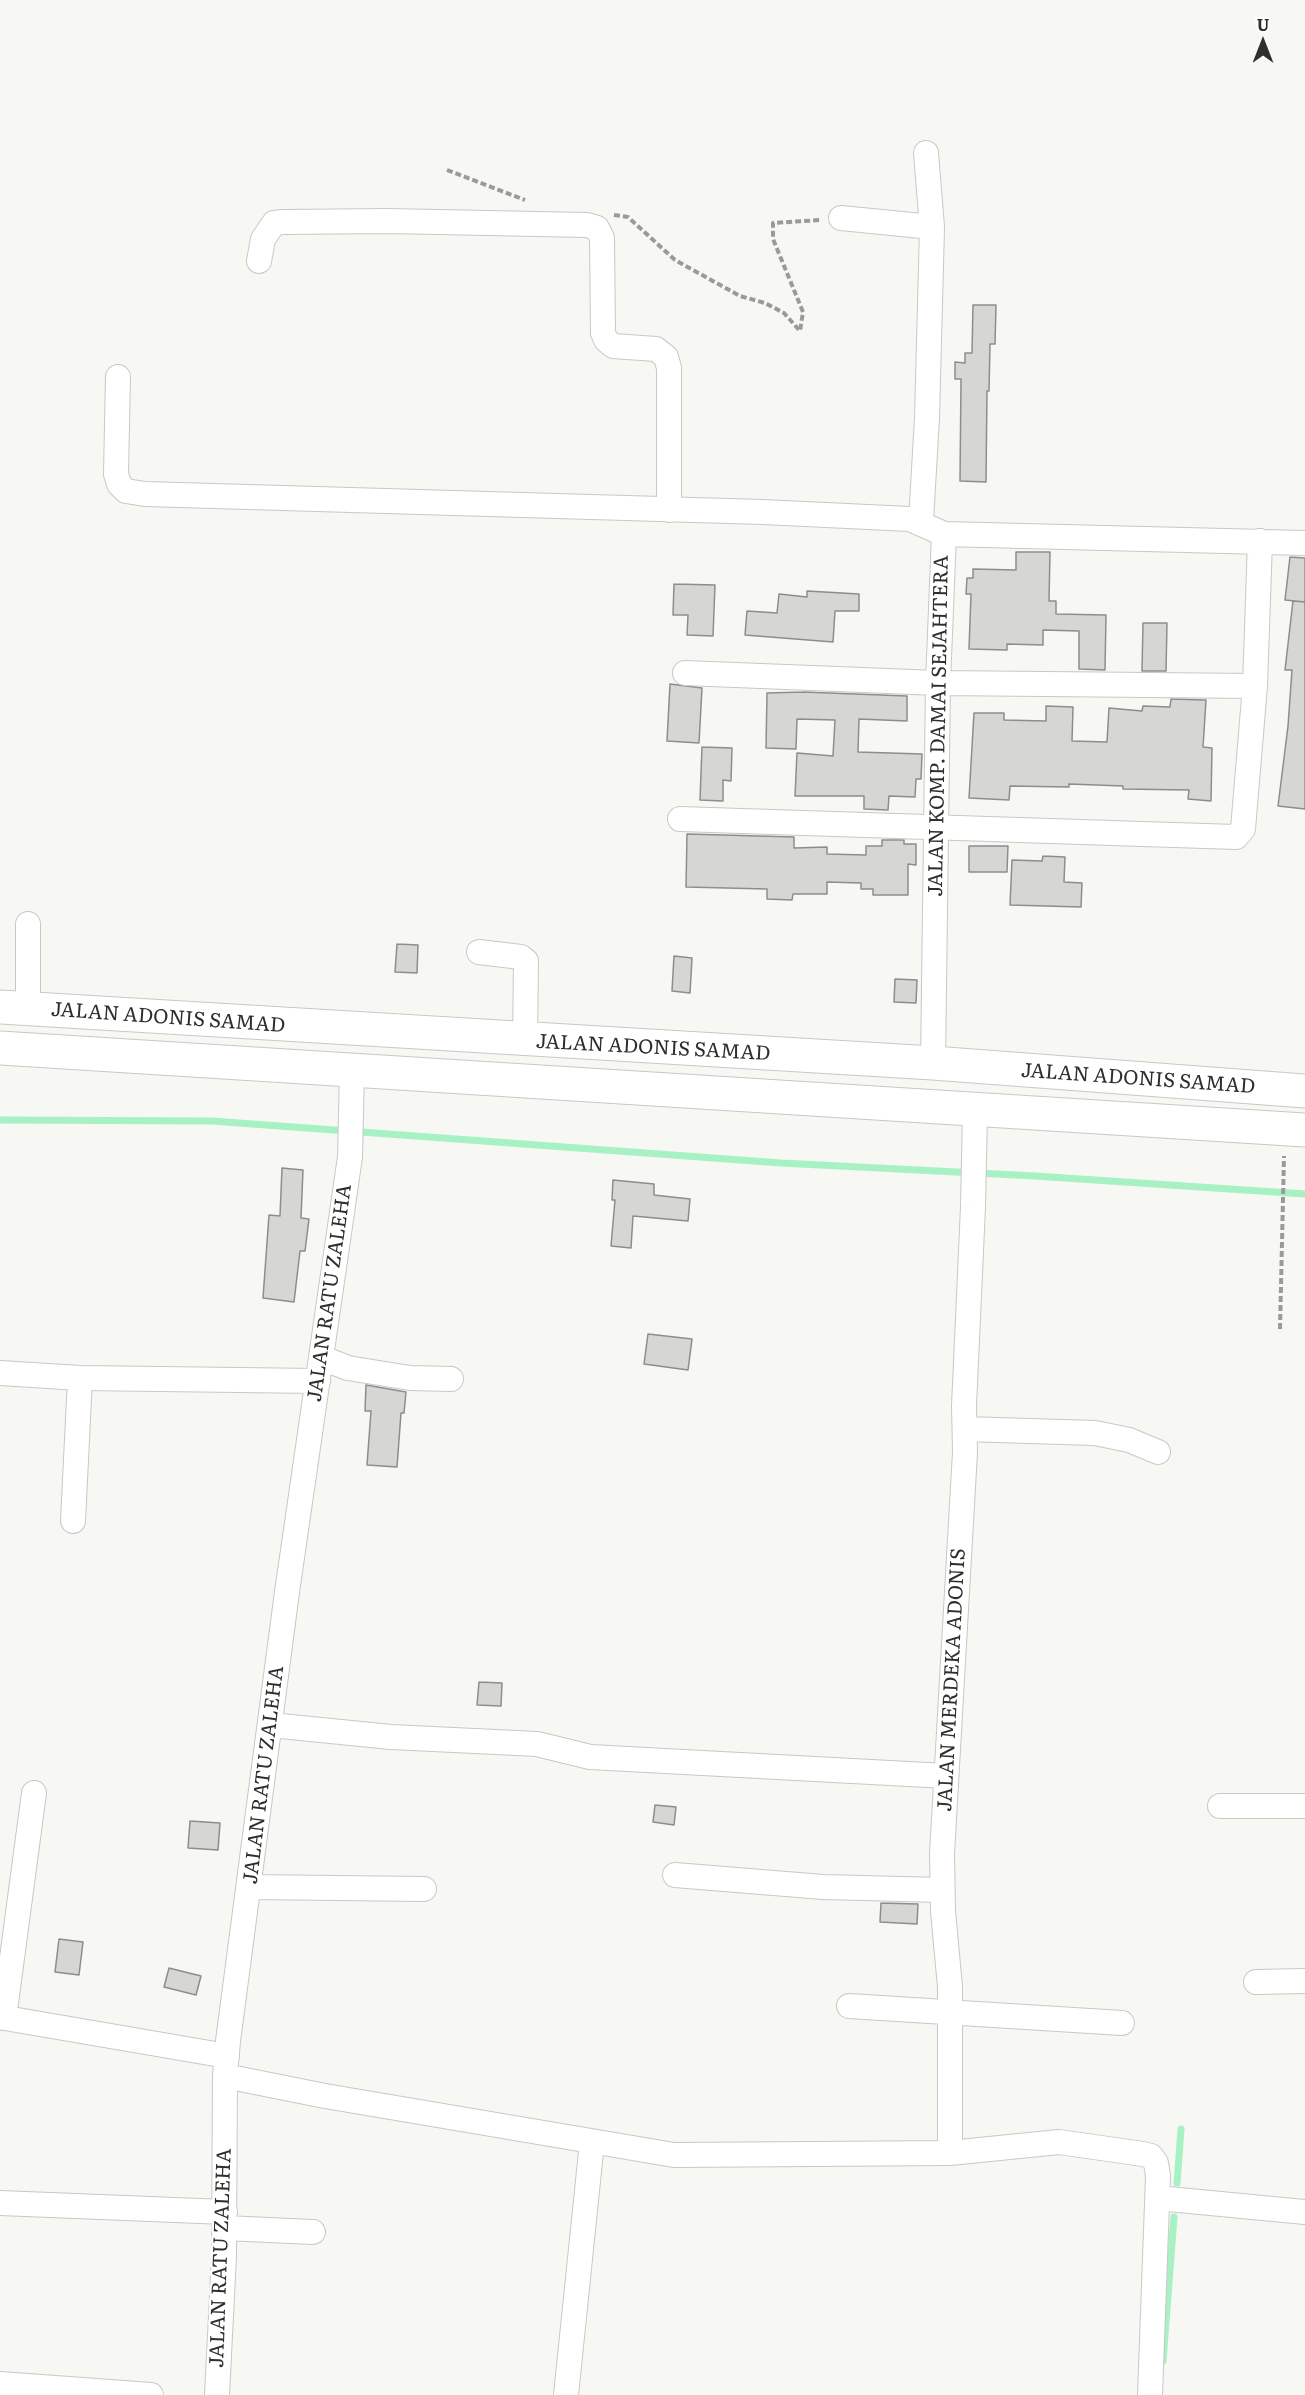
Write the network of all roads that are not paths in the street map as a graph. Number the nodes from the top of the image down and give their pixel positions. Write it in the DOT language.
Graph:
graph roads {
  1 [pos="926,153"];
  2 [pos="841,218"];
  3 [pos="932,226"];
  4 [pos="260,261"];
  5 [pos="118,377"];
  6 [pos="669,510"];
  7 [pos="921,521"];
  8 [pos="944,534"];
  9 [pos="1260,541"];
  10 [pos="1305,543"];
  11 [pos="685,673"];
  12 [pos="938,683"];
  13 [pos="1255,686"];
  14 [pos="680,819"];
  15 [pos="936,828"];
  16 [pos="28,924"];
  17 [pos="478,952"];
  18 [pos="14,1008"];
  19 [pos="525,1041"];
  20 [pos="0,1048"];
  21 [pos="933,1064"];
  22 [pos="351,1070"];
  23 [pos="1153,1081"];
  24 [pos="1305,1091"];
  25 [pos="975,1111"];
  26 [pos="1151,1121"];
  27 [pos="1305,1130"];
  28 [pos="320,1370"];
  29 [pos="0,1373"];
  30 [pos="80,1378"];
  31 [pos="451,1379"];
  32 [pos="965,1429"];
  33 [pos="1158,1452"];
  34 [pos="73,1521"];
  35 [pos="271,1725"];
  36 [pos="946,1776"];
  37 [pos="34,1793"];
  38 [pos="1220,1806"];
  39 [pos="1305,1806"];
  40 [pos="675,1875"];
  41 [pos="249,1887"];
  42 [pos="424,1889"];
  43 [pos="942,1890"];
  44 [pos="1305,1981"];
  45 [pos="1256,1982"];
  46 [pos="849,2006"];
  47 [pos="950,2011"];
  48 [pos="2,2017"];
  49 [pos="1122,2024"];
  50 [pos="226,2066"];
  51 [pos="592,2142"];
  52 [pos="950,2153"];
  53 [pos="1158,2198"];
  54 [pos="0,2203"];
  55 [pos="1305,2212"];
  56 [pos="225,2220"];
  57 [pos="313,2232"];
  58 [pos="10,2388"];
  59 [pos="151,2395"];
  60 [pos="217,2395"];
  61 [pos="566,2395"];
  62 [pos="1150,2395"];
  1 -- 3 [label="street"];
  2 -- 3 [label="street"];
  3 -- 7 [label="street"];
  4 -- 6 [label="street"];
  5 -- 6 [label="street"];
  6 -- 7 [label="street"];
  7 -- 8 [label="street"];
  8 -- 9 [label="street, JALAN KOMP. DAMAI SEJAHTERA"];
  8 -- 12 [label="street, JALAN KOMP. DAMAI SEJAHTERA"];
  9 -- 10 [label="street, JALAN KOMP. DAMAI SEJAHTERA"];
  9 -- 13 [label="street"];
  11 -- 12 [label="street"];
  12 -- 13 [label="street"];
  12 -- 15 [label="street, JALAN KOMP. DAMAI SEJAHTERA"];
  13 -- 15 [label="street"];
  14 -- 15 [label="street"];
  15 -- 21 [label="street, JALAN KOMP. DAMAI SEJAHTERA"];
  16 -- 18 [label="street"];
  17 -- 19 [label="street"];
  18 -- 19 [label="highway, JALAN ADONIS SAMAD"];
  19 -- 21 [label="highway, JALAN ADONIS SAMAD"];
  20 -- 22 [label="highway"];
  21 -- 23 [label="highway, JALAN ADONIS SAMAD"];
  22 -- 25 [label="highway"];
  22 -- 28 [label="street, JALAN RATU ZALEHA"];
  23 -- 24 [label="highway, JALAN ADONIS SAMAD"];
  23 -- 26 [label="highway"];
  25 -- 26 [label="highway"];
  25 -- 32 [label="street, JALAN MERDEKA ADONIS"];
  26 -- 27 [label="highway"];
  28 -- 30 [label="street"];
  28 -- 31 [label="street"];
  28 -- 35 [label="street, JALAN RATU ZALEHA"];
  29 -- 30 [label="street"];
  30 -- 34 [label="street"];
  32 -- 33 [label="street"];
  32 -- 36 [label="street, JALAN MERDEKA ADONIS"];
  35 -- 36 [label="street"];
  35 -- 41 [label="street, JALAN RATU ZALEHA"];
  36 -- 43 [label="street, JALAN MERDEKA ADONIS"];
  37 -- 48 [label="street"];
  38 -- 39 [label="street"];
  40 -- 43 [label="street"];
  41 -- 42 [label="street"];
  41 -- 50 [label="street, JALAN RATU ZALEHA"];
  43 -- 47 [label="street, JALAN MERDEKA ADONIS"];
  44 -- 45 [label="street"];
  46 -- 47 [label="street"];
  47 -- 49 [label="street"];
  47 -- 52 [label="street, JALAN MERDEKA ADONIS"];
  48 -- 50 [label="street"];
  50 -- 51 [label="street"];
  50 -- 56 [label="street, JALAN RATU ZALEHA"];
  51 -- 52 [label="street"];
  51 -- 61 [label="street"];
  52 -- 53 [label="street"];
  53 -- 55 [label="street"];
  53 -- 62 [label="street"];
  54 -- 56 [label="street"];
  56 -- 57 [label="street"];
  56 -- 60 [label="street, JALAN RATU ZALEHA"];
  58 -- 59 [label="street"];
}
